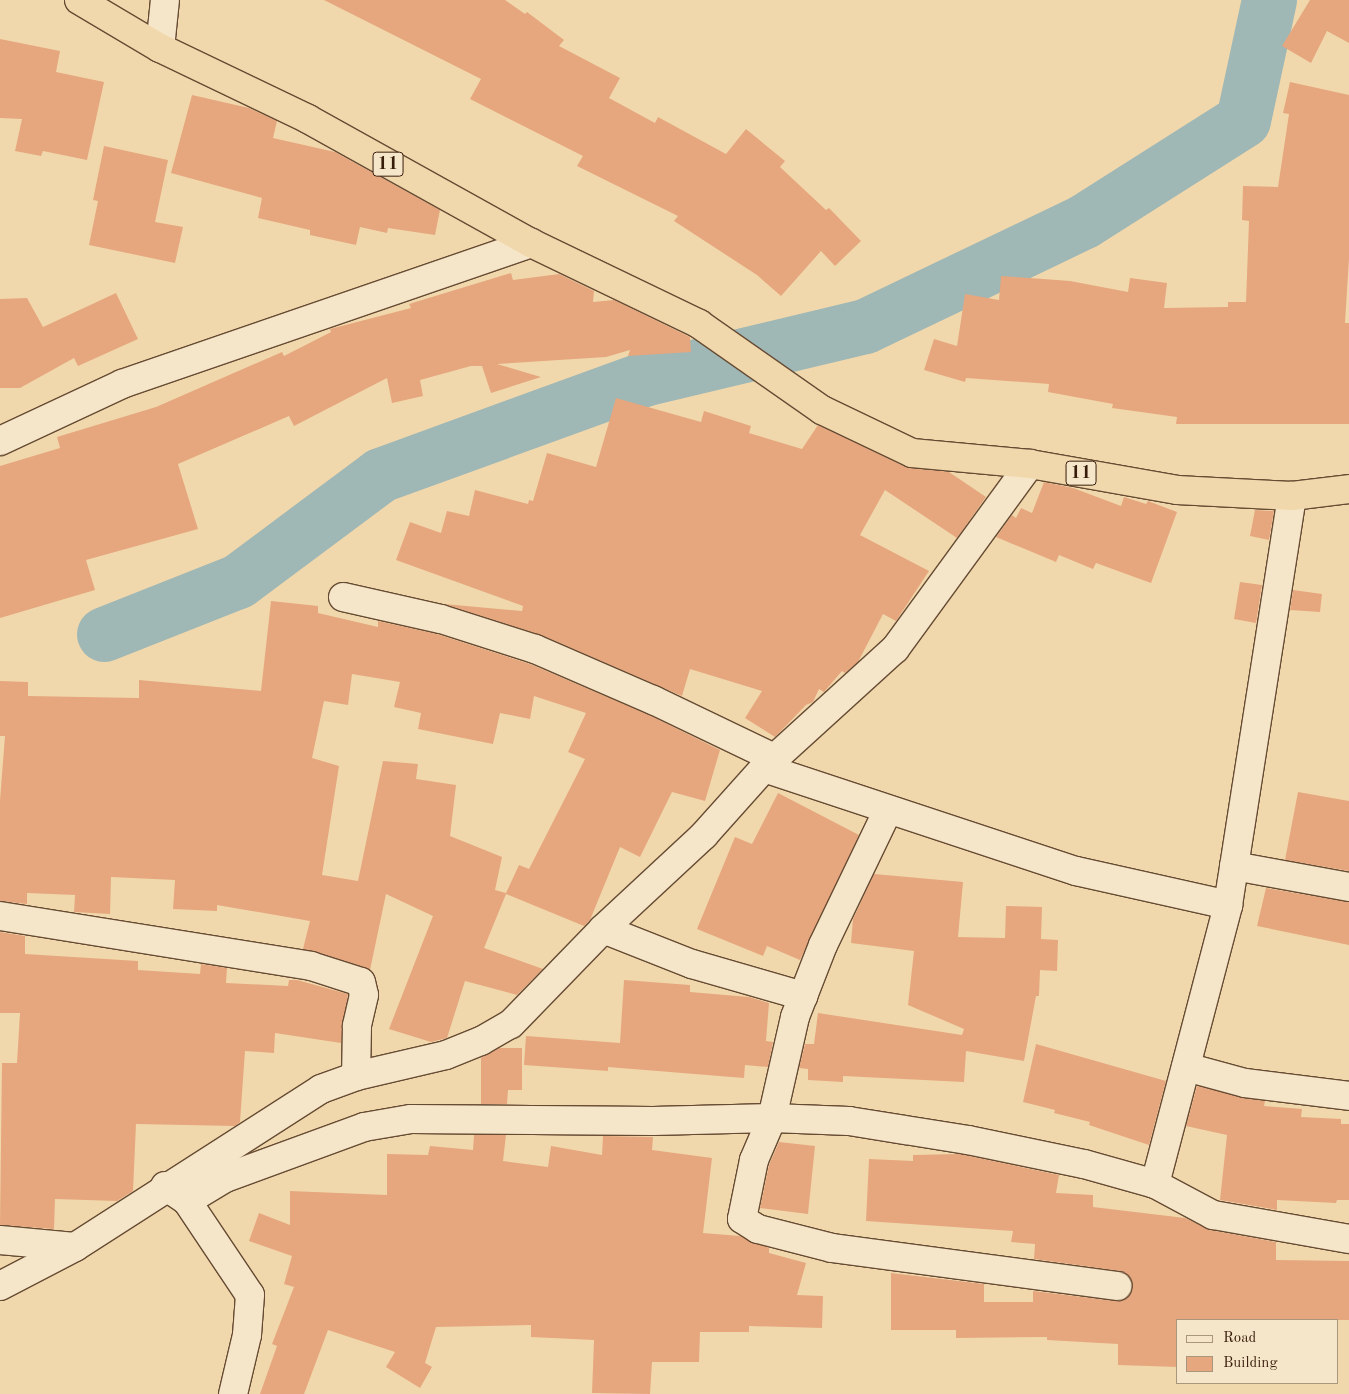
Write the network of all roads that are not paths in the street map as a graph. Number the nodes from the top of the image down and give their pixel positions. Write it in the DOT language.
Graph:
graph roads {
  1 [pos="79,0"];
  2 [pos="165,0"];
  3 [pos="160,48"];
  4 [pos="531,243"];
  5 [pos="0,441"];
  6 [pos="1030,464"];
  7 [pos="1349,489"];
  8 [pos="1292,496"];
  9 [pos="343,597"];
  10 [pos="770,764"];
  11 [pos="888,810"];
  12 [pos="1234,866"];
  13 [pos="1349,887"];
  14 [pos="1228,905"];
  15 [pos="0,916"];
  16 [pos="603,929"];
  17 [pos="803,996"];
  18 [pos="1186,1067"];
  19 [pos="356,1076"];
  20 [pos="1349,1096"];
  21 [pos="772,1118"];
  22 [pos="264,1124"];
  23 [pos="309,1148"];
  24 [pos="1155,1184"];
  25 [pos="176,1194"];
  26 [pos="1349,1238"];
  27 [pos="0,1240"];
  28 [pos="75,1247"];
  29 [pos="0,1286"];
  30 [pos="1117,1286"];
  31 [pos="234,1394"];
  1 -- 3 [label="highway, 11"];
  2 -- 3 [label="street"];
  3 -- 4 [label="highway, 11"];
  4 -- 5 [label="street"];
  4 -- 6 [label="highway, 11"];
  6 -- 8 [label="highway, 11"];
  6 -- 10 [label="street"];
  7 -- 8 [label="highway, 11"];
  8 -- 12 [label="street"];
  9 -- 10 [label="street"];
  10 -- 11 [label="street"];
  10 -- 16 [label="street"];
  11 -- 14 [label="street"];
  11 -- 17 [label="street"];
  12 -- 13 [label="street"];
  12 -- 14 [label="street"];
  14 -- 18 [label="street"];
  15 -- 19 [label="street"];
  16 -- 17 [label="street"];
  16 -- 19 [label="street"];
  17 -- 21 [label="street"];
  18 -- 20 [label="street"];
  18 -- 24 [label="street"];
  19 -- 22 [label="street"];
  21 -- 23 [label="street"];
  21 -- 24 [label="street"];
  21 -- 30 [label="street"];
  22 -- 23 [label="street"];
  22 -- 25 [label="street"];
  23 -- 25 [label="street"];
  24 -- 26 [label="street"];
  25 -- 28 [label="street"];
  25 -- 31 [label="street"];
  27 -- 28 [label="street"];
  28 -- 29 [label="street"];
}
